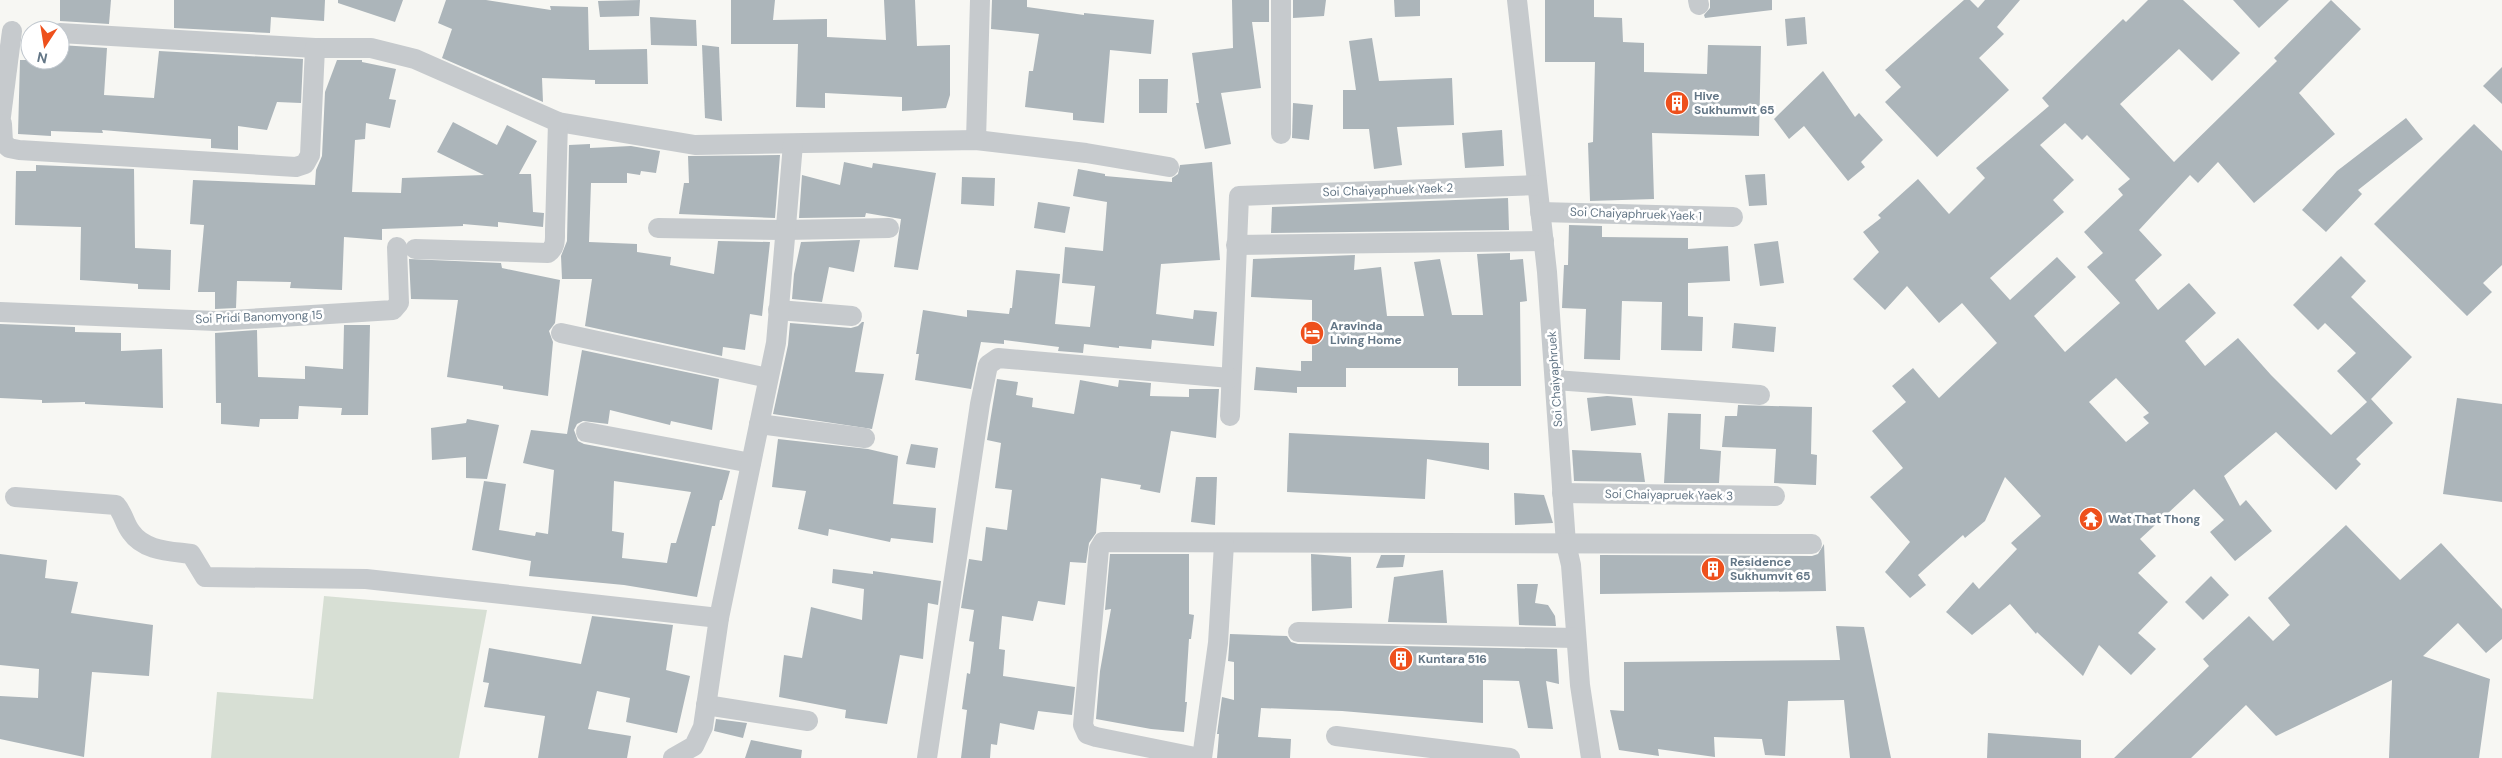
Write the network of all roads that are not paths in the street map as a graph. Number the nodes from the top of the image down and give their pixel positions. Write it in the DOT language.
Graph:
graph roads {
  1 [pos="980,0"];
  2 [pos="1281,0"];
  3 [pos="1517,0"];
  4 [pos="14,31"];
  5 [pos="70,35"];
  6 [pos="315,48"];
  7 [pos="558,122"];
  8 [pos="1,124"];
  9 [pos="1281,134"];
  10 [pos="976,140"];
  11 [pos="793,144"];
  12 [pos="1169,167"];
  13 [pos="1537,185"];
  14 [pos="1540,212"];
  15 [pos="1733,217"];
  16 [pos="658,228"];
  17 [pos="889,228"];
  18 [pos="785,230"];
  19 [pos="1544,241"];
  20 [pos="1236,245"];
  21 [pos="778,310"];
  22 [pos="0,312"];
  23 [pos="852,316"];
  24 [pos="561,333"];
  25 [pos="768,378"];
  26 [pos="1230,378"];
  27 [pos="1555,380"];
  28 [pos="1760,395"];
  29 [pos="1230,416"];
  30 [pos="759,424"];
  31 [pos="586,432"];
  32 [pos="865,438"];
  33 [pos="751,463"];
  34 [pos="1562,493"];
  35 [pos="1775,496"];
  36 [pos="14,497"];
  37 [pos="1224,544"];
  38 [pos="1566,544"];
  39 [pos="1812,544"];
  40 [pos="718,618"];
  41 [pos="1298,632"];
  42 [pos="1576,638"];
  43 [pos="706,705"];
  44 [pos="808,721"];
  45 [pos="1336,736"];
  46 [pos="673,758"];
  47 [pos="927,758"];
  48 [pos="1201,758"];
  49 [pos="1510,758"];
  50 [pos="1591,758"];
  1 -- 10 [label="street"];
  2 -- 9 [label="street"];
  3 -- 13 [label="street, Soi Chaiyaphruek"];
  4 -- 8 [label="street"];
  5 -- 6 [label="street"];
  6 -- 7 [label="street"];
  6 -- 8 [label="street"];
  7 -- 11 [label="street"];
  7 -- 22 [label="street, Soi Pridi Banomyong 15"];
  10 -- 11 [label="street"];
  10 -- 12 [label="street"];
  11 -- 18 [label="street"];
  13 -- 14 [label="street, Soi Chaiyaphruek"];
  13 -- 20 [label="street, Soi Chaiyaphuek Yaek 2"];
  14 -- 15 [label="street, Soi Chaiyaphruek Yaek 1"];
  14 -- 19 [label="street, Soi Chaiyaphruek"];
  16 -- 18 [label="street"];
  17 -- 18 [label="street"];
  18 -- 21 [label="street"];
  19 -- 20 [label="street"];
  19 -- 27 [label="street, Soi Chaiyaphruek"];
  20 -- 26 [label="street"];
  21 -- 23 [label="street"];
  21 -- 25 [label="street"];
  24 -- 25 [label="street"];
  25 -- 30 [label="street"];
  26 -- 29 [label="street"];
  26 -- 47 [label="street"];
  27 -- 28 [label="street"];
  27 -- 34 [label="street, Soi Chaiyaphruek"];
  30 -- 32 [label="street"];
  30 -- 33 [label="street"];
  31 -- 33 [label="street"];
  33 -- 40 [label="street"];
  34 -- 35 [label="street, Soi Chaiyapruek Yaek 3"];
  34 -- 38 [label="street, Soi Chaiyaphruek"];
  36 -- 40 [label="street"];
  37 -- 38 [label="street"];
  37 -- 48 [label="street"];
  37 -- 48 [label="street"];
  38 -- 39 [label="street"];
  38 -- 42 [label="street, Soi Chaiyaphruek"];
  40 -- 43 [label="street"];
  41 -- 42 [label="street"];
  42 -- 50 [label="street, Soi Chaiyaphruek"];
  43 -- 44 [label="street"];
  43 -- 46 [label="street"];
  45 -- 49 [label="street"];
}
